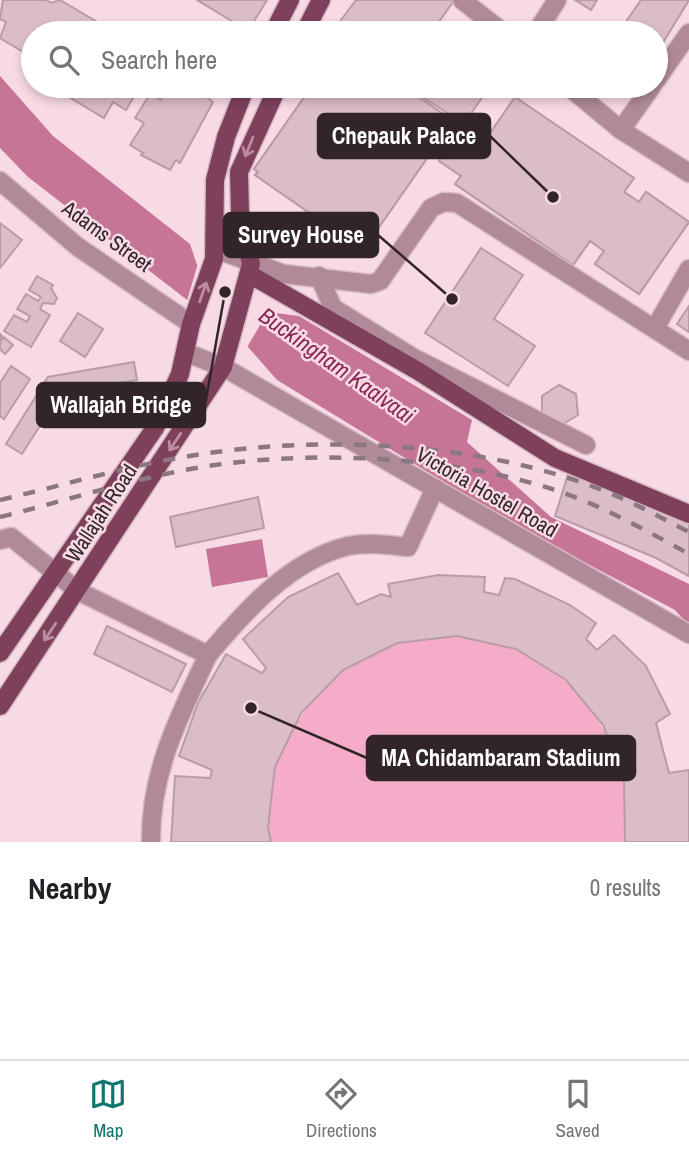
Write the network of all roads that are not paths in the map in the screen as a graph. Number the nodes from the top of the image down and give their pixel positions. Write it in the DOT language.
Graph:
graph roads {
  1 [pos="290,0"];
  2 [pos="321,0"];
  3 [pos="462,0"];
  4 [pos="557,0"];
  5 [pos="279,21"];
  6 [pos="310,21"];
  7 [pos="489,21"];
  8 [pos="544,21"];
  9 [pos="689,33"];
  10 [pos="668,63"];
  11 [pos="241,98"];
  12 [pos="273,98"];
  13 [pos="582,98"];
  14 [pos="644,98"];
  15 [pos="621,130"];
  16 [pos="689,173"];
  17 [pos="0,181"];
  18 [pos="214,254"];
  19 [pos="689,269"];
  20 [pos="249,274"];
  21 [pos="319,276"];
  22 [pos="191,324"];
  23 [pos="655,328"];
  24 [pos="689,351"];
  25 [pos="187,353"];
  26 [pos="223,367"];
  27 [pos="586,444"];
  28 [pos="435,488"];
  29 [pos="689,513"];
  30 [pos="0,540"];
  31 [pos="56,573"];
  32 [pos="78,591"];
  33 [pos="689,634"];
  34 [pos="0,653"];
  35 [pos="208,655"];
  36 [pos="0,706"];
  37 [pos="151,842"];
  1 -- 5 [label="main road"];
  2 -- 6 [label="main road"];
  3 -- 7 [label="street"];
  4 -- 8 [label="street"];
  9 -- 10 [label="street"];
  11 -- 18 [label="main road"];
  12 -- 20 [label="main road, one-way"];
  13 -- 15 [label="street"];
  14 -- 15 [label="street"];
  15 -- 16 [label="street"];
  17 -- 22 [label="street, Adams Street"];
  18 -- 20 [label="street"];
  22 -- 18 [label="main road, Wallajah Road, one-way"];
  19 -- 23 [label="street"];
  20 -- 21 [label="street"];
  20 -- 26 [label="main road, Wallajah Road"];
  20 -- 29 [label="main road"];
  21 -- 23 [label="street"];
  21 -- 27 [label="street"];
  22 -- 25 [label="main road, Wallajah Road"];
  23 -- 24 [label="street"];
  25 -- 26 [label="street, Victoria Hostel Road"];
  25 -- 31 [label="main road, Wallajah Road"];
  26 -- 28 [label="street, Victoria Hostel Road"];
  26 -- 32 [label="main road, Wallajah Road, one-way"];
  28 -- 33 [label="street, Victoria Hostel Road"];
  28 -- 35 [label="street"];
  30 -- 31 [label="street"];
  31 -- 32 [label="street"];
  31 -- 34 [label="main road, Wallajah Road"];
  32 -- 35 [label="street"];
  32 -- 36 [label="main road, Wallajah Road, one-way"];
  35 -- 37 [label="street"];
}
